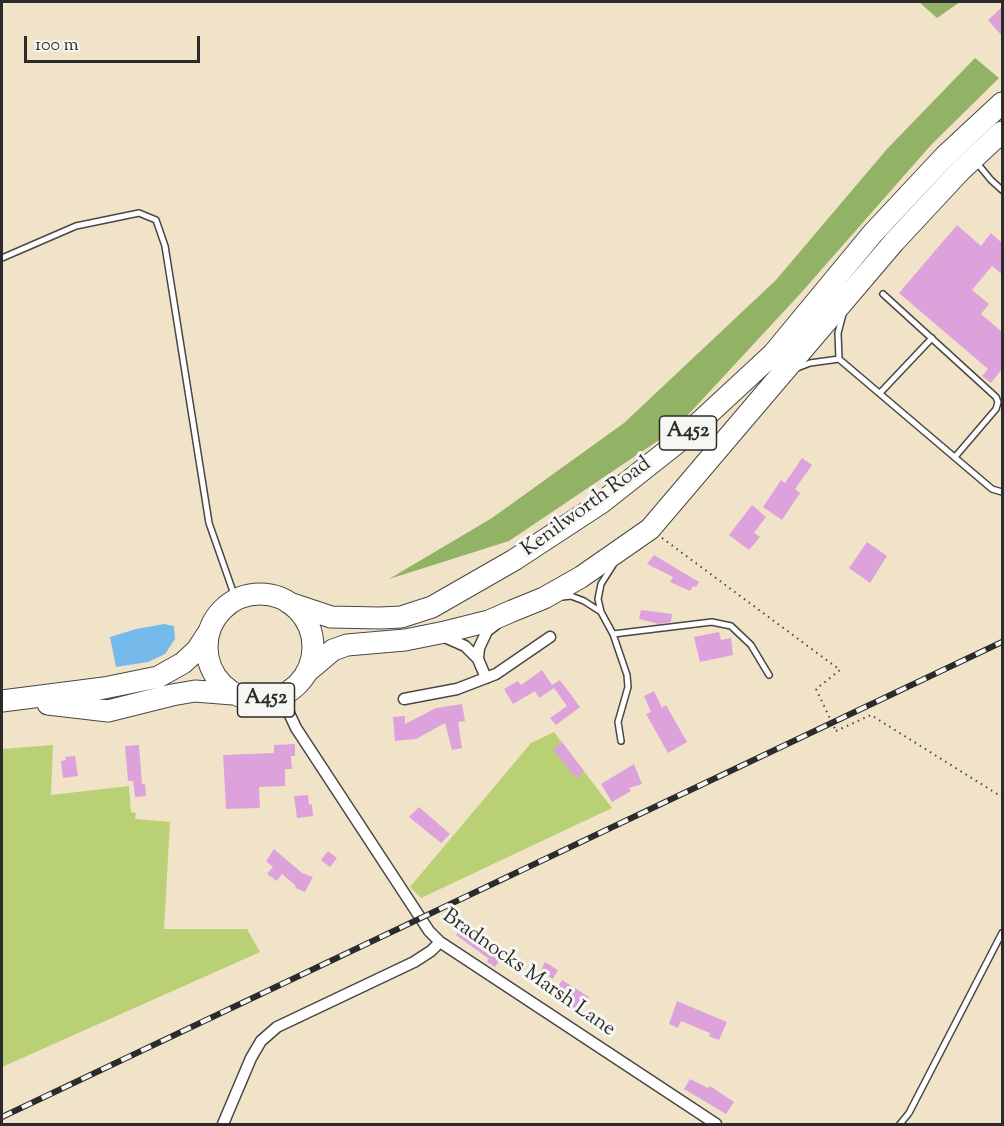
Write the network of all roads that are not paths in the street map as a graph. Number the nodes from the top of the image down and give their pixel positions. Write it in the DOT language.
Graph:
graph roads {
  1 [pos="1002,103"];
  2 [pos="1002,132"];
  3 [pos="973,158"];
  4 [pos="1002,190"];
  5 [pos="2,258"];
  6 [pos="883,294"];
  7 [pos="847,296"];
  8 [pos="932,338"];
  9 [pos="839,359"];
  10 [pos="781,375"];
  11 [pos="880,393"];
  12 [pos="955,457"];
  13 [pos="1002,492"];
  14 [pos="624,549"];
  15 [pos="544,598"];
  16 [pos="236,600"];
  17 [pos="289,603"];
  18 [pos="512,611"];
  19 [pos="601,612"];
  20 [pos="208,633"];
  21 [pos="437,633"];
  22 [pos="613,634"];
  23 [pos="550,637"];
  24 [pos="478,659"];
  25 [pos="307,672"];
  26 [pos="769,675"];
  27 [pos="486,678"];
  28 [pos="233,694"];
  29 [pos="281,696"];
  30 [pos="404,699"];
  31 [pos="8,703"];
  32 [pos="621,741"];
  33 [pos="1002,933"];
  34 [pos="440,942"];
  35 [pos="223,1125"];
  36 [pos="716,1125"];
  37 [pos="900,1125"];
  1 -- 17 [label="highway, Kenilworth Road / A452"];
  2 -- 3 [label="highway, A452"];
  3 -- 4 [label="lane"];
  3 -- 7 [label="highway, A452"];
  5 -- 16 [label="lane"];
  6 -- 8 [label="lane"];
  7 -- 9 [label="lane"];
  7 -- 10 [label="highway, A452"];
  8 -- 11 [label="lane"];
  8 -- 12 [label="lane"];
  9 -- 10 [label="lane"];
  9 -- 11 [label="lane"];
  10 -- 14 [label="highway, A452"];
  11 -- 12 [label="lane"];
  12 -- 13 [label="lane"];
  14 -- 15 [label="highway, A452"];
  14 -- 19 [label="lane"];
  15 -- 18 [label="highway, A452"];
  15 -- 19 [label="lane"];
  16 -- 17 [label="highway, A452"];
  16 -- 20 [label="highway, A452"];
  17 -- 25 [label="highway, A452"];
  18 -- 21 [label="highway, A452"];
  18 -- 24 [label="street"];
  19 -- 22 [label="lane"];
  20 -- 28 [label="highway, A452"];
  20 -- 31 [label="highway, A452"];
  21 -- 24 [label="street"];
  21 -- 25 [label="highway, A452"];
  22 -- 26 [label="lane"];
  22 -- 32 [label="lane"];
  23 -- 27 [label="street"];
  24 -- 27 [label="street"];
  25 -- 29 [label="highway, A452"];
  27 -- 30 [label="street"];
  28 -- 29 [label="highway, A452"];
  28 -- 31 [label="highway, A452"];
  29 -- 34 [label="street, Bradnocks Marsh Lane"];
  33 -- 37 [label="lane"];
  34 -- 35 [label="street"];
  34 -- 36 [label="street, Bradnocks Marsh Lane"];
}
